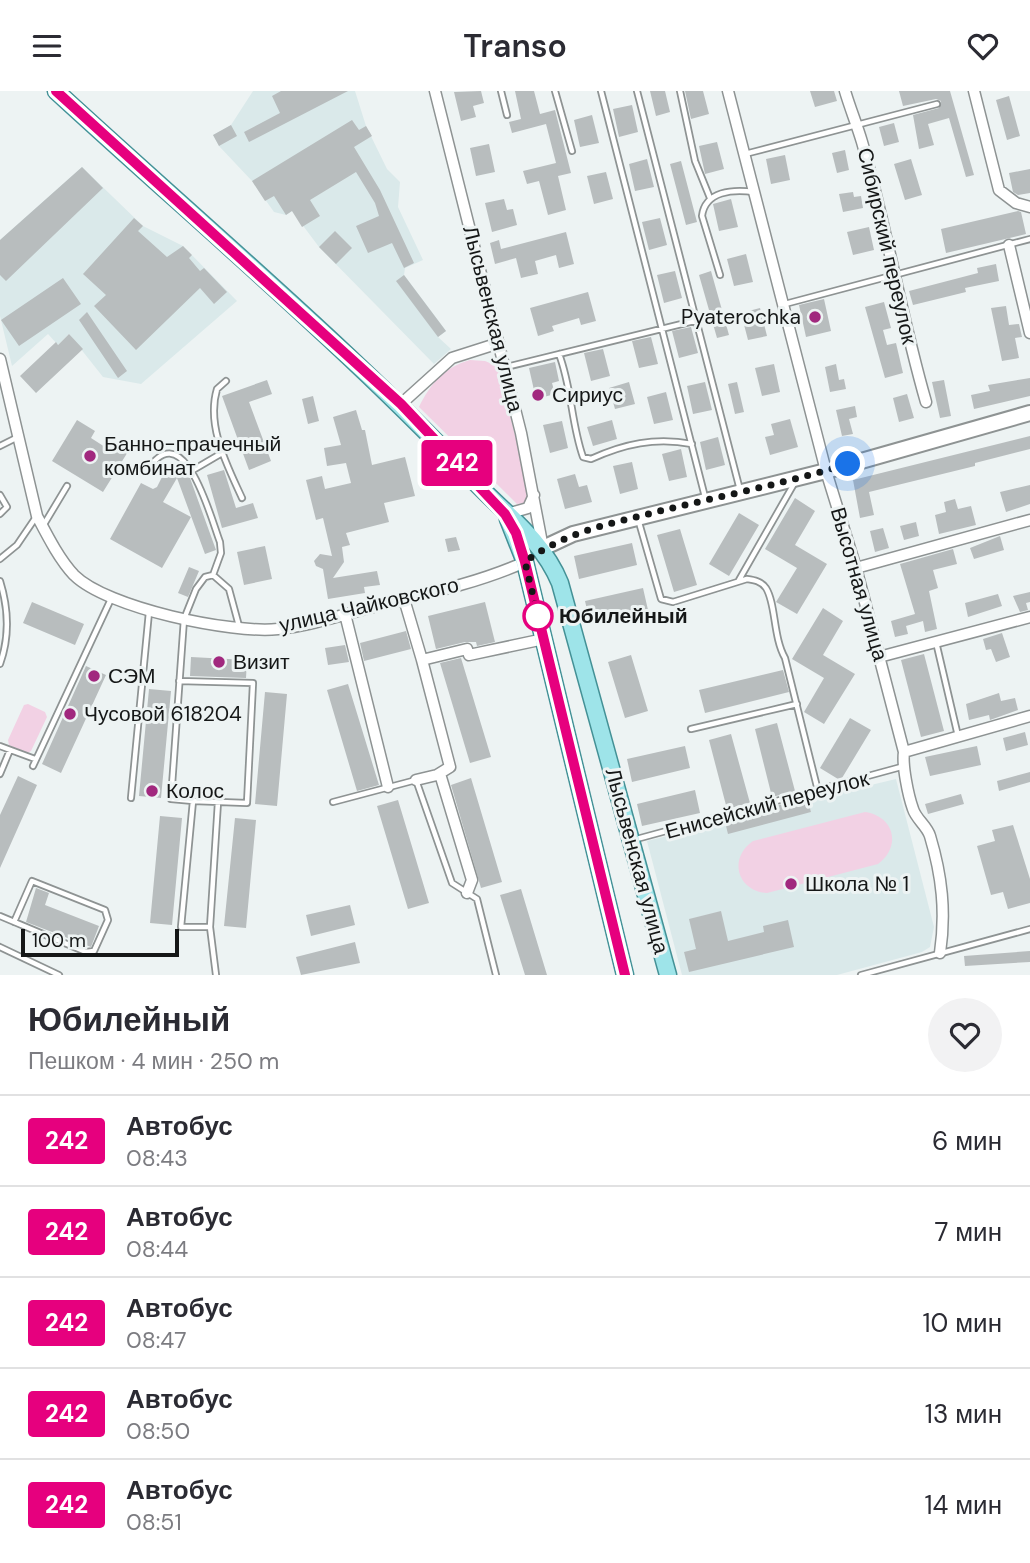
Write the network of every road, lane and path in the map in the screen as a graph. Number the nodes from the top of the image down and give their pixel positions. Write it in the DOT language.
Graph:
graph roads {
  1 [pos="56,91"];
  2 [pos="435,91"];
  3 [pos="501,91"];
  4 [pos="555,91"];
  5 [pos="601,91"];
  6 [pos="637,91"];
  7 [pos="680,91"];
  8 [pos="728,91"];
  9 [pos="845,91"];
  10 [pos="974,91"];
  11 [pos="937,104"];
  12 [pos="507,115"];
  13 [pos="854,124"];
  14 [pos="572,151"];
  15 [pos="745,154"];
  16 [pos="755,192"];
  17 [pos="710,198"];
  18 [pos="1030,207"];
  19 [pos="1030,239"];
  20 [pos="1009,245"];
  21 [pos="720,275"];
  22 [pos="895,277"];
  23 [pos="785,305"];
  24 [pos="698,320"];
  25 [pos="662,329"];
  26 [pos="1030,333"];
  27 [pos="499,343"];
  28 [pos="559,354"];
  29 [pos="0,359"];
  30 [pos="505,367"];
  31 [pos="2,371"];
  32 [pos="226,381"];
  33 [pos="926,402"];
  34 [pos="401,404"];
  35 [pos="1030,413"];
  36 [pos="19,437"];
  37 [pos="692,444"];
  38 [pos="0,446"];
  39 [pos="222,453"];
  40 [pos="193,470"];
  41 [pos="147,471"];
  42 [pos="826,471"];
  43 [pos="797,478"];
  44 [pos="67,486"];
  45 [pos="740,491"];
  46 [pos="534,494"];
  47 [pos="0,495"];
  48 [pos="242,498"];
  49 [pos="706,500"];
  50 [pos="0,514"];
  51 [pos="505,514"];
  52 [pos="37,516"];
  53 [pos="637,516"];
  54 [pos="1030,520"];
  55 [pos="43,527"];
  56 [pos="543,548"];
  57 [pos="0,559"];
  58 [pos="525,562"];
  59 [pos="856,568"];
  60 [pos="213,575"];
  61 [pos="0,581"];
  62 [pos="738,581"];
  63 [pos="112,597"];
  64 [pos="404,599"];
  65 [pos="149,612"];
  66 [pos="345,614"];
  67 [pos="1030,617"];
  68 [pos="184,619"];
  69 [pos="240,627"];
  70 [pos="544,639"];
  71 [pos="936,642"];
  72 [pos="879,657"];
  73 [pos="422,660"];
  74 [pos="0,664"];
  75 [pos="179,681"];
  76 [pos="797,704"];
  77 [pos="1030,716"];
  78 [pos="691,729"];
  79 [pos="958,737"];
  80 [pos="0,746"];
  81 [pos="10,750"];
  82 [pos="904,752"];
  83 [pos="36,759"];
  84 [pos="33,766"];
  85 [pos="901,767"];
  86 [pos="0,773"];
  87 [pos="440,773"];
  88 [pos="416,781"];
  89 [pos="388,787"];
  90 [pos="818,791"];
  91 [pos="131,798"];
  92 [pos="194,801"];
  93 [pos="218,801"];
  94 [pos="333,801"];
  95 [pos="632,840"];
  96 [pos="467,893"];
  97 [pos="0,916"];
  98 [pos="14,922"];
  99 [pos="210,927"];
  100 [pos="1030,929"];
  101 [pos="0,947"];
  102 [pos="940,953"];
  103 [pos="59,975"];
  104 [pos="216,975"];
  105 [pos="496,975"];
  106 [pos="625,975"];
  107 [pos="668,975"];
  108 [pos="861,975"];
  1 -- 34 [label="main road"];
  2 -- 27 [label="street, Лысьвенская улица"];
  3 -- 12 [label="lane"];
  4 -- 14 [label="lane"];
  5 -- 25 [label="lane"];
  6 -- 24 [label="lane"];
  7 -- 17 [label="lane"];
  8 -- 15 [label="street, Высотная улица"];
  9 -- 13 [label="street, Сибирский переулок"];
  10 -- 18 [label="street"];
  11 -- 13 [label="lane"];
  13 -- 15 [label="lane"];
  13 -- 22 [label="street, Сибирский переулок"];
  15 -- 16 [label="street, Высотная улица"];
  16 -- 17 [label="lane"];
  16 -- 23 [label="street, Высотная улица"];
  17 -- 21 [label="lane"];
  19 -- 20 [label="lane"];
  20 -- 22 [label="lane"];
  20 -- 26 [label="street"];
  22 -- 23 [label="lane"];
  22 -- 33 [label="street, Сибирский переулок"];
  23 -- 42 [label="street, Высотная улица"];
  24 -- 25 [label="lane"];
  24 -- 45 [label="lane"];
  25 -- 28 [label="lane"];
  25 -- 37 [label="lane"];
  27 -- 30 [label="street, Лысьвенская улица"];
  27 -- 34 [label="street"];
  28 -- 30 [label="lane"];
  28 -- 37 [label="lane"];
  29 -- 31 [label="street, улица Чайковского"];
  30 -- 46 [label="street, Лысьвенская улица"];
  31 -- 36 [label="street, улица Чайковского"];
  32 -- 39 [label="lane"];
  34 -- 51 [label="main road"];
  35 -- 42 [label="street"];
  36 -- 38 [label="lane"];
  36 -- 52 [label="street, улица Чайковского"];
  37 -- 49 [label="lane"];
  39 -- 40 [label="lane"];
  39 -- 48 [label="lane"];
  40 -- 41 [label="lane"];
  40 -- 60 [label="lane"];
  42 -- 43 [label="street"];
  42 -- 59 [label="street, Высотная улица"];
  43 -- 45 [label="street"];
  43 -- 62 [label="lane"];
  44 -- 55 [label="lane"];
  45 -- 49 [label="street"];
  46 -- 51 [label="street"];
  46 -- 56 [label="street, Лысьвенская улица"];
  47 -- 50 [label="lane"];
  49 -- 53 [label="street"];
  51 -- 56 [label="main road, Лысьвенская улица"];
  51 -- 58 [label="main road, Лысьвенская улица"];
  52 -- 55 [label="street, улица Чайковского"];
  52 -- 57 [label="lane"];
  53 -- 56 [label="street"];
  53 -- 62 [label="lane"];
  54 -- 59 [label="street"];
  55 -- 63 [label="street, улица Чайковского"];
  56 -- 58 [label="main road"];
  56 -- 95 [label="main road, Лысьвенская улица"];
  58 -- 64 [label="street, улица Чайковского"];
  58 -- 70 [label="main road, Лысьвенская улица"];
  59 -- 72 [label="street, Высотная улица"];
  60 -- 68 [label="lane"];
  60 -- 69 [label="lane"];
  61 -- 74 [label="lane"];
  62 -- 76 [label="lane"];
  63 -- 65 [label="street, улица Чайковского"];
  63 -- 83 [label="lane"];
  64 -- 66 [label="street, улица Чайковского"];
  64 -- 73 [label="street"];
  65 -- 68 [label="street, улица Чайковского"];
  65 -- 91 [label="lane"];
  66 -- 69 [label="street, улица Чайковского"];
  66 -- 89 [label="street"];
  67 -- 71 [label="street"];
  68 -- 69 [label="street, улица Чайковского"];
  68 -- 75 [label="lane"];
  70 -- 73 [label="street"];
  70 -- 106 [label="main road, Лысьвенская улица"];
  71 -- 72 [label="street"];
  71 -- 79 [label="lane"];
  72 -- 82 [label="street, Высотная улица"];
  73 -- 87 [label="street"];
  75 -- 92 [label="lane"];
  75 -- 93 [label="lane"];
  76 -- 78 [label="lane"];
  76 -- 90 [label="lane"];
  77 -- 79 [label="street"];
  79 -- 82 [label="street"];
  80 -- 81 [label="lane"];
  81 -- 83 [label="lane"];
  81 -- 86 [label="lane"];
  82 -- 85 [label="street, Высотная улица"];
  83 -- 84 [label="lane"];
  85 -- 90 [label="lane, Енисейский переулок"];
  85 -- 102 [label="street, Высотная улица"];
  87 -- 88 [label="street"];
  87 -- 96 [label="street"];
  88 -- 89 [label="lane"];
  88 -- 96 [label="lane"];
  89 -- 94 [label="lane"];
  90 -- 95 [label="lane, Енисейский переулок"];
  92 -- 93 [label="lane"];
  92 -- 99 [label="lane"];
  93 -- 99 [label="lane"];
  95 -- 107 [label="main road, Лысьвенская улица"];
  96 -- 105 [label="lane"];
  97 -- 98 [label="lane"];
  98 -- 98 [label="lane"];
  99 -- 104 [label="lane"];
  100 -- 102 [label="lane"];
  101 -- 103 [label="lane"];
  102 -- 108 [label="lane"];
}
